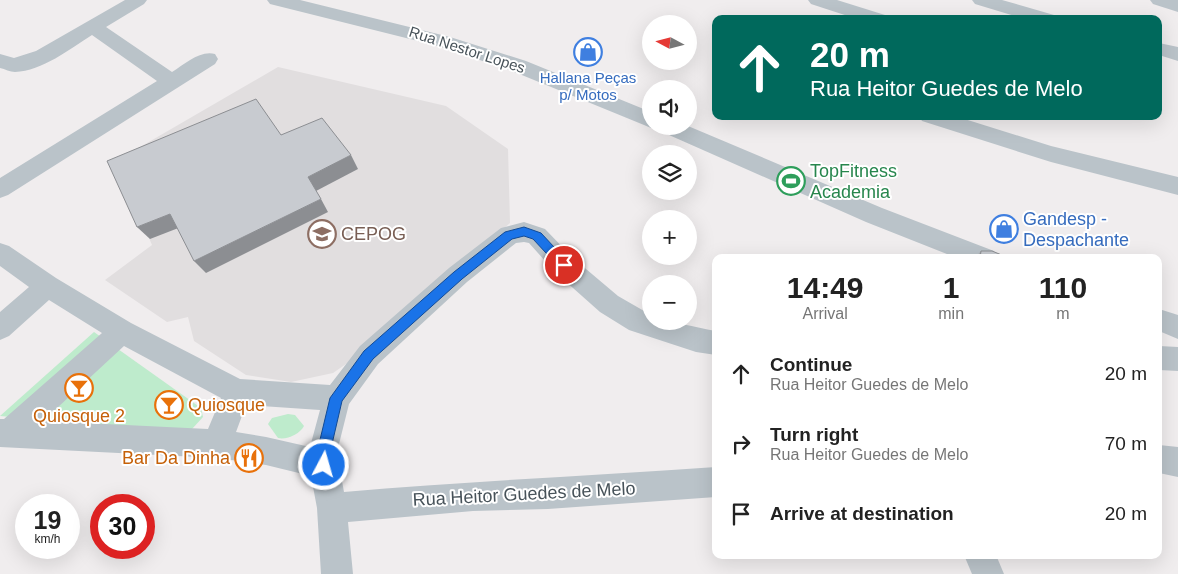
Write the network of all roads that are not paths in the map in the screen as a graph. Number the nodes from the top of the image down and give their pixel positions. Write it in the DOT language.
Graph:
graph roads {
  1 [pos="138,0"];
  2 [pos="276,0"];
  3 [pos="817,0"];
  4 [pos="981,0"];
  5 [pos="1159,0"];
  6 [pos="330,6"];
  7 [pos="1178,6"];
  8 [pos="865,15"];
  9 [pos="1033,15"];
  10 [pos="92,26"];
  11 [pos="1162,50"];
  12 [pos="1178,54"];
  13 [pos="208,59"];
  14 [pos="0,61"];
  15 [pos="171,81"];
  16 [pos="642,116"];
  17 [pos="943,120"];
  18 [pos="689,135"];
  19 [pos="1178,186"];
  20 [pos="0,189"];
  21 [pos="0,253"];
  22 [pos="975,254"];
  23 [pos="48,286"];
  24 [pos="1162,321"];
  25 [pos="1178,327"];
  26 [pos="0,328"];
  27 [pos="122,331"];
  28 [pos="712,342"];
  29 [pos="1162,358"];
  30 [pos="1178,359"];
  31 [pos="237,392"];
  32 [pos="337,398"];
  33 [pos="5,434"];
  34 [pos="217,444"];
  35 [pos="1162,460"];
  36 [pos="1178,462"];
  37 [pos="324,465"];
  38 [pos="712,482"];
  39 [pos="332,508"];
  40 [pos="982,559"];
  41 [pos="338,574"];
  42 [pos="988,574"];
  1 -- 10 [label="street"];
  2 -- 6 [label="street, Rua Nestor Lopes"];
  3 -- 8 [label="street"];
  4 -- 9 [label="street"];
  5 -- 7 [label="street"];
  6 -- 16 [label="street, Rua Nestor Lopes"];
  10 -- 14 [label="street"];
  10 -- 15 [label="street"];
  11 -- 12 [label="street"];
  13 -- 15 [label="street"];
  15 -- 20 [label="street"];
  17 -- 19 [label="street"];
  18 -- 22 [label="street"];
  21 -- 23 [label="street"];
  23 -- 26 [label="street"];
  23 -- 27 [label="street"];
  24 -- 25 [label="street"];
  27 -- 31 [label="street"];
  27 -- 33 [label="street"];
  28 -- 32 [label="street"];
  29 -- 30 [label="street"];
  31 -- 32 [label="street"];
  31 -- 34 [label="street"];
  32 -- 37 [label="street"];
  33 -- 34 [label="street"];
  34 -- 37 [label="street"];
  35 -- 36 [label="street"];
  37 -- 39 [label="street"];
  38 -- 39 [label="street, Rua Heitor Guedes de Melo"];
  39 -- 41 [label="street"];
  40 -- 42 [label="street"];
}
